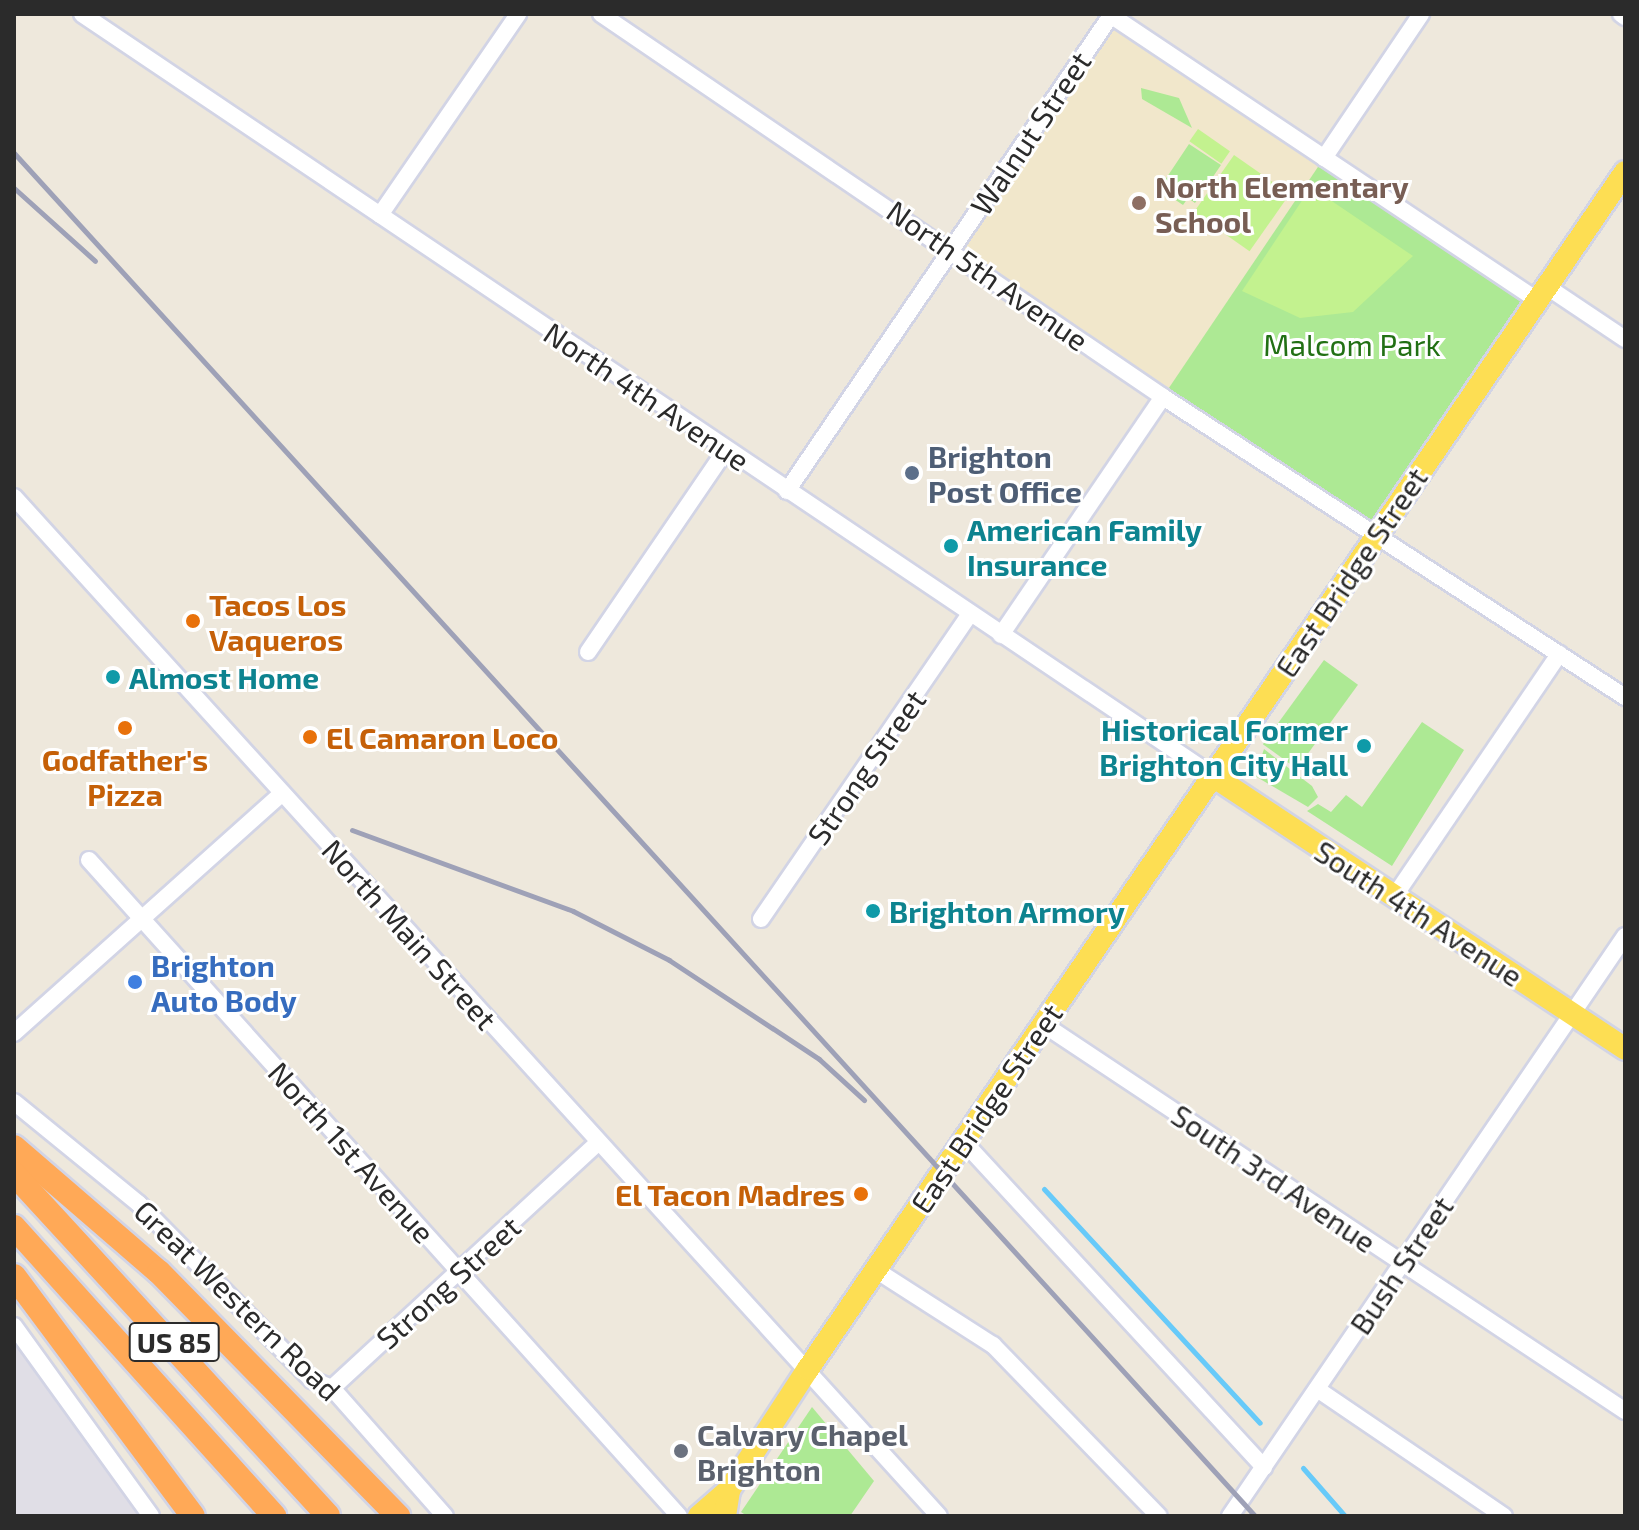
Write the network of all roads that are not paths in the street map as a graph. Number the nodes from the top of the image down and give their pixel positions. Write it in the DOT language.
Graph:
graph roads {
  1 [pos="82,14"];
  2 [pos="518,14"];
  3 [pos="601,14"];
  4 [pos="1110,14"];
  5 [pos="1421,14"];
  6 [pos="1324,158"];
  7 [pos="1625,172"];
  8 [pos="380,215"];
  9 [pos="952,248"];
  10 [pos="1542,293"];
  11 [pos="1625,339"];
  12 [pos="1163,397"];
  13 [pos="726,450"];
  14 [pos="787,491"];
  15 [pos="14,497"];
  16 [pos="1376,535"];
  17 [pos="970,614"];
  18 [pos="1001,635"];
  19 [pos="588,652"];
  20 [pos="1559,654"];
  21 [pos="1625,697"];
  22 [pos="1213,776"];
  23 [pos="282,793"];
  24 [pos="89,860"];
  25 [pos="1394,897"];
  26 [pos="142,919"];
  27 [pos="761,919"];
  28 [pos="1625,936"];
  29 [pos="1572,1013"];
  30 [pos="1043,1024"];
  31 [pos="14,1033"];
  32 [pos="1625,1049"];
  33 [pos="14,1102"];
  34 [pos="963,1141"];
  35 [pos="599,1142"];
  36 [pos="14,1147"];
  37 [pos="14,1174"];
  38 [pos="14,1227"];
  39 [pos="1402,1263"];
  40 [pos="876,1270"];
  41 [pos="459,1271"];
  42 [pos="14,1276"];
  43 [pos="14,1326"];
  44 [pos="808,1369"];
  45 [pos="332,1388"];
  46 [pos="1317,1389"];
  47 [pos="1625,1411"];
  48 [pos="1264,1467"];
  49 [pos="729,1490"];
  50 [pos="397,1515"];
  51 [pos="151,1516"];
  52 [pos="193,1516"];
  53 [pos="274,1516"];
  54 [pos="328,1516"];
  55 [pos="445,1516"];
  56 [pos="679,1516"];
  57 [pos="699,1516"];
  58 [pos="725,1516"];
  59 [pos="939,1516"];
  60 [pos="1159,1516"];
  61 [pos="1230,1516"];
  62 [pos="1504,1516"];
  1 -- 8 [label="street, North 4th Avenue"];
  2 -- 8 [label="street"];
  3 -- 9 [label="street, North 5th Avenue"];
  4 -- 6 [label="street"];
  4 -- 9 [label="street, Walnut Street"];
  5 -- 6 [label="street"];
  6 -- 10 [label="street"];
  7 -- 10 [label="main road, East Bridge Street"];
  8 -- 13 [label="street, North 4th Avenue"];
  9 -- 12 [label="street, North 5th Avenue"];
  9 -- 14 [label="street, Walnut Street"];
  10 -- 11 [label="street"];
  10 -- 16 [label="main road, East Bridge Street"];
  12 -- 16 [label="street, North 5th Avenue"];
  12 -- 18 [label="street"];
  13 -- 14 [label="street, North 4th Avenue"];
  13 -- 19 [label="street"];
  14 -- 17 [label="street, North 4th Avenue"];
  15 -- 23 [label="street, North Main Street"];
  16 -- 20 [label="street, North 5th Avenue"];
  16 -- 22 [label="main road, East Bridge Street"];
  17 -- 18 [label="street, North 4th Avenue"];
  17 -- 27 [label="street, Strong Street"];
  18 -- 22 [label="street, North 4th Avenue"];
  20 -- 21 [label="street, North 5th Avenue"];
  20 -- 25 [label="street"];
  22 -- 25 [label="main road, South 4th Avenue"];
  22 -- 30 [label="main road, East Bridge Street"];
  23 -- 26 [label="street"];
  23 -- 35 [label="street, North Main Street"];
  24 -- 26 [label="street, North 1st Avenue"];
  25 -- 29 [label="main road, South 4th Avenue"];
  26 -- 31 [label="street"];
  26 -- 41 [label="street, North 1st Avenue"];
  28 -- 29 [label="street, Bush Street"];
  29 -- 32 [label="main road, South 4th Avenue"];
  29 -- 39 [label="street, Bush Street"];
  30 -- 34 [label="main road, East Bridge Street"];
  30 -- 39 [label="street, South 3rd Avenue"];
  33 -- 45 [label="street, Great Western Road"];
  34 -- 40 [label="main road, East Bridge Street"];
  34 -- 48 [label="street"];
  35 -- 41 [label="street, Strong Street"];
  35 -- 44 [label="street, North Main Street"];
  36 -- 50 [label="highway"];
  37 -- 54 [label="highway, US 85"];
  38 -- 53 [label="highway, US 85"];
  39 -- 46 [label="street, Bush Street"];
  39 -- 47 [label="street, South 3rd Avenue"];
  40 -- 44 [label="main road, East Bridge Street"];
  40 -- 60 [label="street"];
  41 -- 45 [label="street, Strong Street"];
  41 -- 56 [label="street, North 1st Avenue"];
  42 -- 52 [label="highway"];
  43 -- 51 [label="street"];
  44 -- 49 [label="main road, East Bridge Street"];
  44 -- 59 [label="street, North Main Street"];
  45 -- 55 [label="street, Great Western Road"];
  46 -- 48 [label="street, Bush Street"];
  46 -- 62 [label="street"];
  48 -- 61 [label="street, Bush Street"];
  49 -- 57 [label="main road"];
  49 -- 58 [label="main road"];
}
